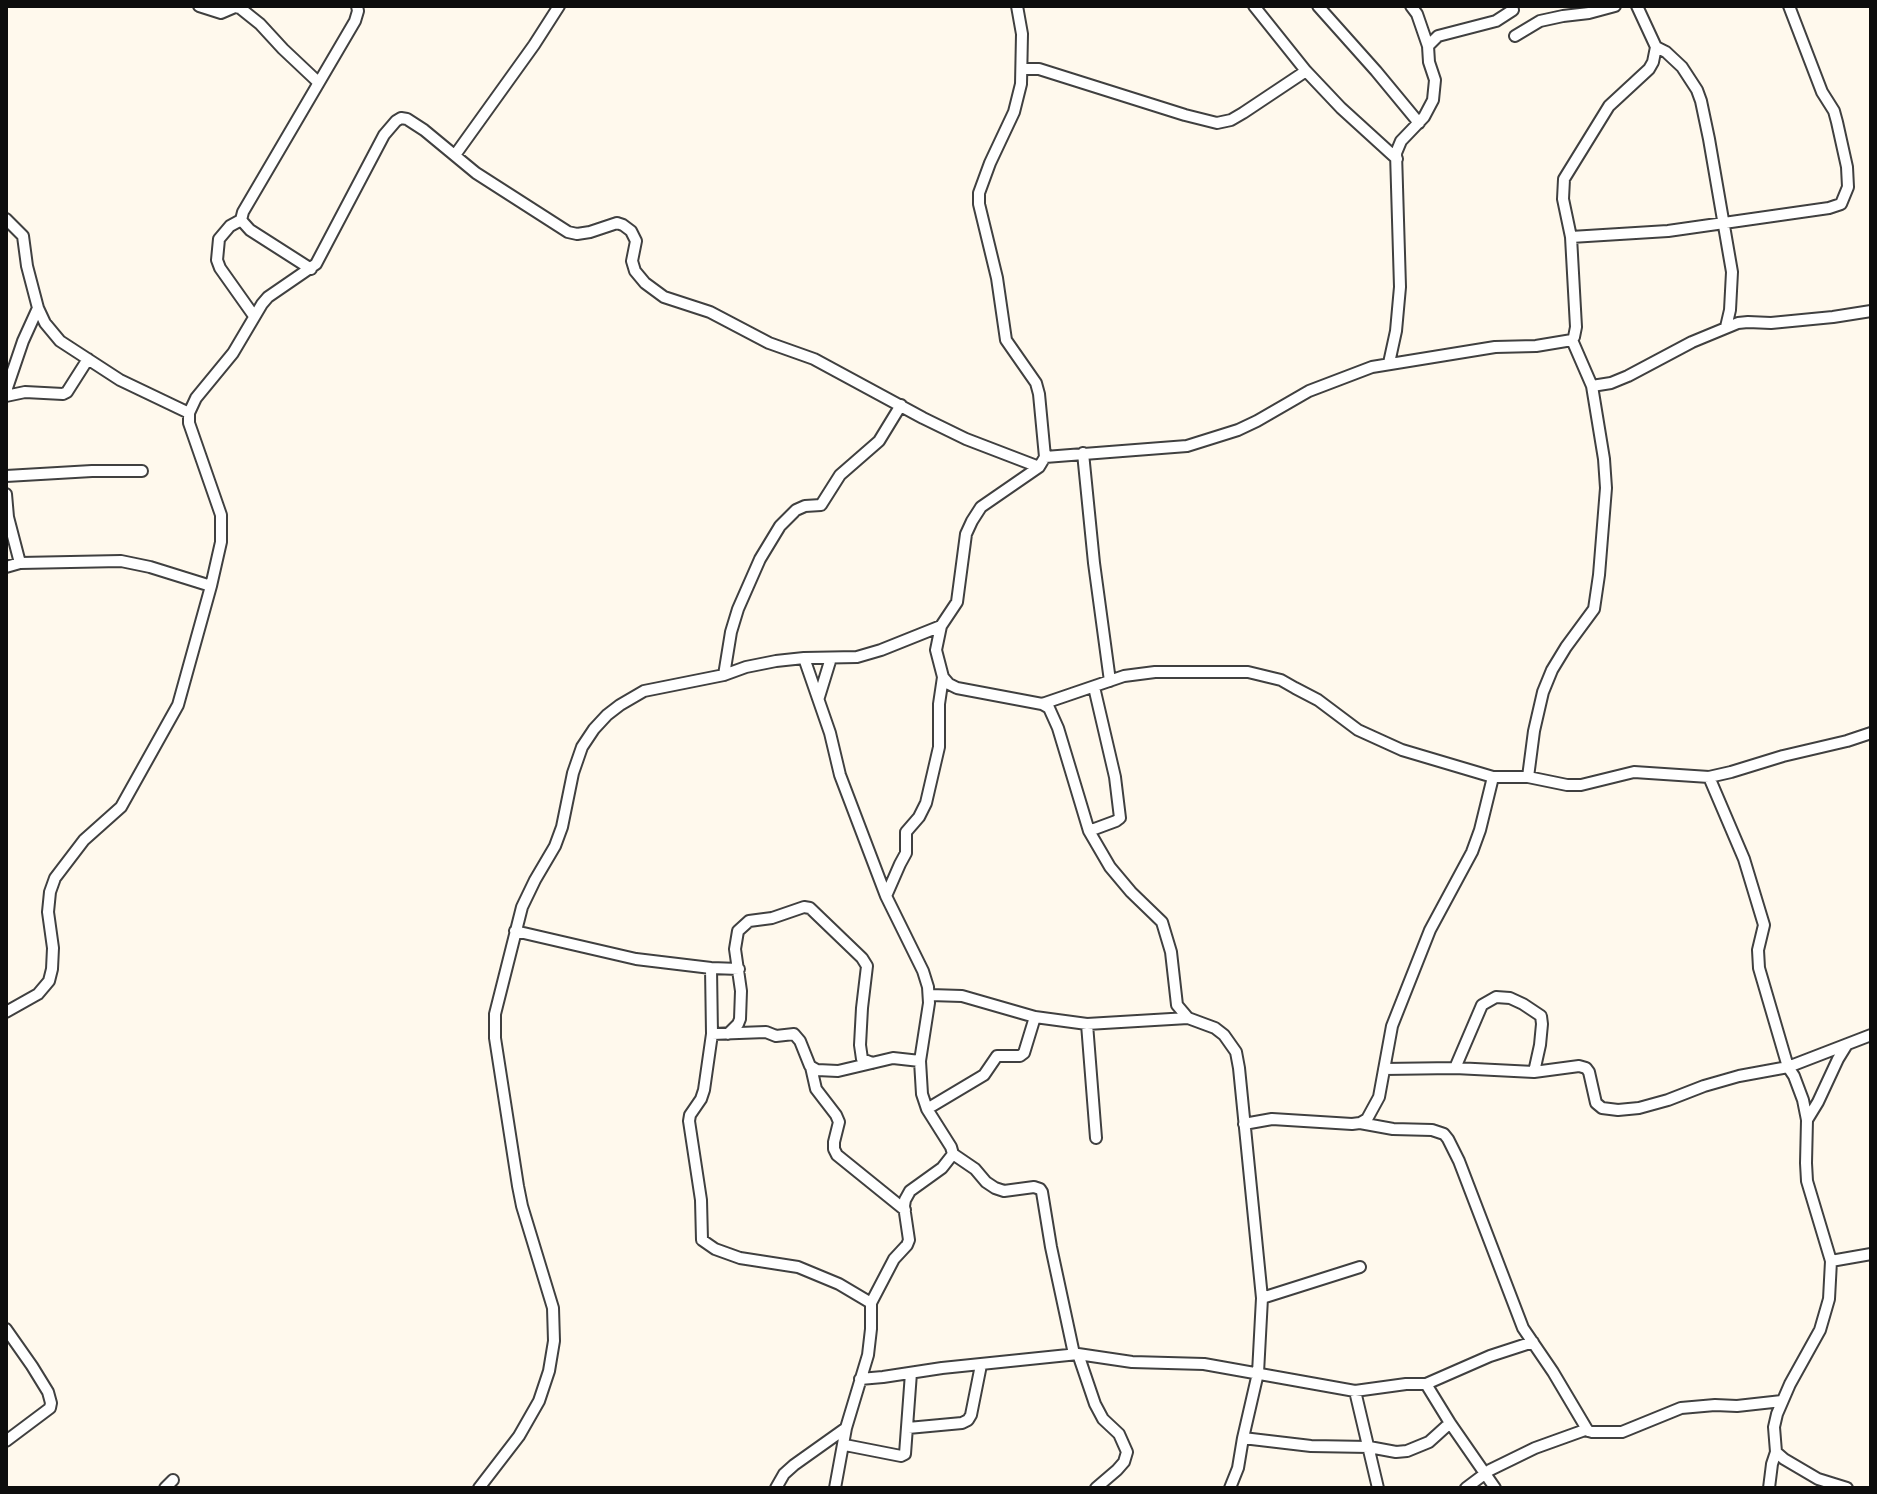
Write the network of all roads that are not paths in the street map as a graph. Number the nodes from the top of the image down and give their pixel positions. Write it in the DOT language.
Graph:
graph roads {
  1 [pos="199,6"];
  2 [pos="357,6"];
  3 [pos="559,6"];
  4 [pos="1017,6"];
  5 [pos="1254,6"];
  6 [pos="1318,6"];
  7 [pos="1411,6"];
  8 [pos="1615,6"];
  9 [pos="1637,6"];
  10 [pos="1789,6"];
  11 [pos="1513,10"];
  12 [pos="1515,36"];
  13 [pos="1428,46"];
  14 [pos="1656,47"];
  15 [pos="1023,69"];
  16 [pos="1306,71"];
  17 [pos="318,82"];
  18 [pos="1419,123"];
  19 [pos="455,155"];
  20 [pos="1397,159"];
  21 [pos="6,219"];
  22 [pos="241,220"];
  23 [pos="1723,222"];
  24 [pos="1571,237"];
  25 [pos="311,269"];
  26 [pos="38,308"];
  27 [pos="1871,311"];
  28 [pos="254,316"];
  29 [pos="1726,327"];
  30 [pos="1572,340"];
  31 [pos="88,359"];
  32 [pos="1389,363"];
  33 [pos="1592,386"];
  34 [pos="6,394"];
  35 [pos="901,405"];
  36 [pos="189,413"];
  37 [pos="1083,453"];
  38 [pos="1045,457"];
  39 [pos="1039,467"];
  40 [pos="142,471"];
  41 [pos="6,476"];
  42 [pos="6,494"];
  43 [pos="20,563"];
  44 [pos="6,567"];
  45 [pos="211,586"];
  46 [pos="941,626"];
  47 [pos="804,658"];
  48 [pos="831,658"];
  49 [pos="724,675"];
  50 [pos="943,677"];
  51 [pos="1110,681"];
  52 [pos="1094,687"];
  53 [pos="819,699"];
  54 [pos="1042,704"];
  55 [pos="1871,733"];
  56 [pos="1493,777"];
  57 [pos="1528,777"];
  58 [pos="1709,777"];
  59 [pos="1089,831"];
  60 [pos="886,896"];
  61 [pos="515,931"];
  62 [pos="711,968"];
  63 [pos="739,969"];
  64 [pos="930,995"];
  65 [pos="6,1012"];
  66 [pos="1035,1017"];
  67 [pos="1188,1018"];
  68 [pos="1087,1024"];
  69 [pos="712,1034"];
  70 [pos="728,1034"];
  71 [pos="1871,1035"];
  72 [pos="1846,1046"];
  73 [pos="920,1061"];
  74 [pos="872,1063"];
  75 [pos="811,1067"];
  76 [pos="1788,1067"];
  77 [pos="1455,1068"];
  78 [pos="1384,1069"];
  79 [pos="1534,1072"];
  80 [pos="927,1109"];
  81 [pos="1807,1120"];
  82 [pos="1360,1123"];
  83 [pos="1244,1124"];
  84 [pos="1096,1138"];
  85 [pos="953,1154"];
  86 [pos="905,1210"];
  87 [pos="1871,1254"];
  88 [pos="1831,1261"];
  89 [pos="1360,1267"];
  90 [pos="1262,1298"];
  91 [pos="871,1303"];
  92 [pos="6,1329"];
  93 [pos="1533,1342"];
  94 [pos="1076,1354"];
  95 [pos="981,1365"];
  96 [pos="911,1373"];
  97 [pos="1258,1373"];
  98 [pos="860,1379"];
  99 [pos="1426,1384"];
  100 [pos="1355,1391"];
  101 [pos="1782,1401"];
  102 [pos="1450,1423"];
  103 [pos="846,1428"];
  104 [pos="908,1428"];
  105 [pos="1588,1431"];
  106 [pos="1243,1438"];
  107 [pos="6,1441"];
  108 [pos="845,1445"];
  109 [pos="1369,1447"];
  110 [pos="1776,1452"];
  111 [pos="1485,1474"];
  112 [pos="479,1488"];
  113 [pos="776,1488"];
  114 [pos="835,1488"];
  115 [pos="1096,1488"];
  116 [pos="1230,1488"];
  117 [pos="1378,1488"];
  118 [pos="1466,1488"];
  119 [pos="1495,1488"];
  120 [pos="1769,1488"];
  121 [pos="1847,1488"];
  1 -- 17 [label="street"];
  2 -- 17 [label="street"];
  3 -- 19 [label="street"];
  4 -- 15 [label="street"];
  5 -- 16 [label="street"];
  6 -- 18 [label="street"];
  7 -- 13 [label="street"];
  8 -- 12 [label="street"];
  9 -- 14 [label="street"];
  10 -- 23 [label="street"];
  11 -- 13 [label="street"];
  13 -- 18 [label="street"];
  14 -- 23 [label="street"];
  14 -- 24 [label="street"];
  15 -- 16 [label="street"];
  15 -- 38 [label="street"];
  16 -- 20 [label="street"];
  17 -- 22 [label="street"];
  18 -- 20 [label="street"];
  19 -- 25 [label="street"];
  19 -- 35 [label="street"];
  20 -- 32 [label="street"];
  21 -- 26 [label="street"];
  22 -- 25 [label="street"];
  22 -- 28 [label="street"];
  23 -- 24 [label="street"];
  23 -- 29 [label="street"];
  24 -- 30 [label="street"];
  25 -- 28 [label="street"];
  26 -- 31 [label="street"];
  26 -- 34 [label="street"];
  27 -- 29 [label="street"];
  28 -- 36 [label="street"];
  29 -- 33 [label="street"];
  30 -- 32 [label="street"];
  30 -- 33 [label="street"];
  31 -- 34 [label="street"];
  31 -- 36 [label="street"];
  32 -- 37 [label="street"];
  33 -- 57 [label="street"];
  35 -- 39 [label="street"];
  35 -- 49 [label="street"];
  36 -- 45 [label="street"];
  37 -- 38 [label="street"];
  37 -- 51 [label="street"];
  38 -- 39 [label="street"];
  39 -- 46 [label="street"];
  40 -- 41 [label="street"];
  42 -- 43 [label="street"];
  43 -- 44 [label="street"];
  43 -- 45 [label="street"];
  45 -- 65 [label="street"];
  46 -- 48 [label="street"];
  46 -- 50 [label="street"];
  47 -- 48 [label="street"];
  47 -- 49 [label="street"];
  47 -- 53 [label="street"];
  48 -- 53 [label="street"];
  49 -- 61 [label="street"];
  50 -- 54 [label="street"];
  50 -- 60 [label="street"];
  51 -- 52 [label="street"];
  51 -- 56 [label="street"];
  52 -- 54 [label="street"];
  52 -- 59 [label="street"];
  53 -- 60 [label="street"];
  54 -- 59 [label="street"];
  55 -- 58 [label="street"];
  56 -- 57 [label="street"];
  56 -- 78 [label="street"];
  57 -- 58 [label="street"];
  58 -- 76 [label="street"];
  59 -- 67 [label="street"];
  60 -- 64 [label="street"];
  61 -- 62 [label="street"];
  61 -- 112 [label="street"];
  62 -- 63 [label="street"];
  62 -- 69 [label="street"];
  63 -- 70 [label="street"];
  63 -- 74 [label="street"];
  64 -- 66 [label="street"];
  64 -- 73 [label="street"];
  66 -- 68 [label="street"];
  66 -- 80 [label="street"];
  67 -- 68 [label="street"];
  67 -- 83 [label="street"];
  68 -- 84 [label="street"];
  69 -- 70 [label="street"];
  69 -- 91 [label="street"];
  70 -- 75 [label="street"];
  71 -- 72 [label="street"];
  72 -- 76 [label="street"];
  72 -- 81 [label="street"];
  73 -- 74 [label="street"];
  73 -- 80 [label="street"];
  74 -- 75 [label="street"];
  75 -- 86 [label="street"];
  76 -- 79 [label="street"];
  76 -- 81 [label="street"];
  77 -- 78 [label="street"];
  77 -- 79 [label="street"];
  77 -- 79 [label="street"];
  78 -- 82 [label="street"];
  80 -- 85 [label="street"];
  81 -- 88 [label="street"];
  82 -- 83 [label="street"];
  82 -- 93 [label="street"];
  83 -- 90 [label="street"];
  85 -- 86 [label="street"];
  85 -- 94 [label="street"];
  86 -- 91 [label="street"];
  87 -- 88 [label="street"];
  88 -- 101 [label="street"];
  89 -- 90 [label="street"];
  90 -- 97 [label="street"];
  91 -- 98 [label="street"];
  92 -- 107 [label="street"];
  93 -- 99 [label="street"];
  93 -- 105 [label="street"];
  94 -- 95 [label="street"];
  94 -- 97 [label="street"];
  94 -- 115 [label="street"];
  95 -- 96 [label="street"];
  95 -- 104 [label="street"];
  96 -- 98 [label="street"];
  96 -- 104 [label="street"];
  97 -- 100 [label="street"];
  97 -- 106 [label="street"];
  98 -- 103 [label="street"];
  99 -- 100 [label="street"];
  99 -- 102 [label="street"];
  100 -- 109 [label="street"];
  101 -- 105 [label="street"];
  101 -- 110 [label="street"];
  102 -- 109 [label="street"];
  102 -- 111 [label="street"];
  103 -- 108 [label="street"];
  103 -- 113 [label="street"];
  104 -- 108 [label="street"];
  105 -- 111 [label="street"];
  106 -- 109 [label="street"];
  106 -- 116 [label="street"];
  108 -- 114 [label="street"];
  109 -- 117 [label="street"];
  110 -- 120 [label="street"];
  110 -- 121 [label="street"];
  111 -- 118 [label="street"];
  111 -- 119 [label="street"];
}
